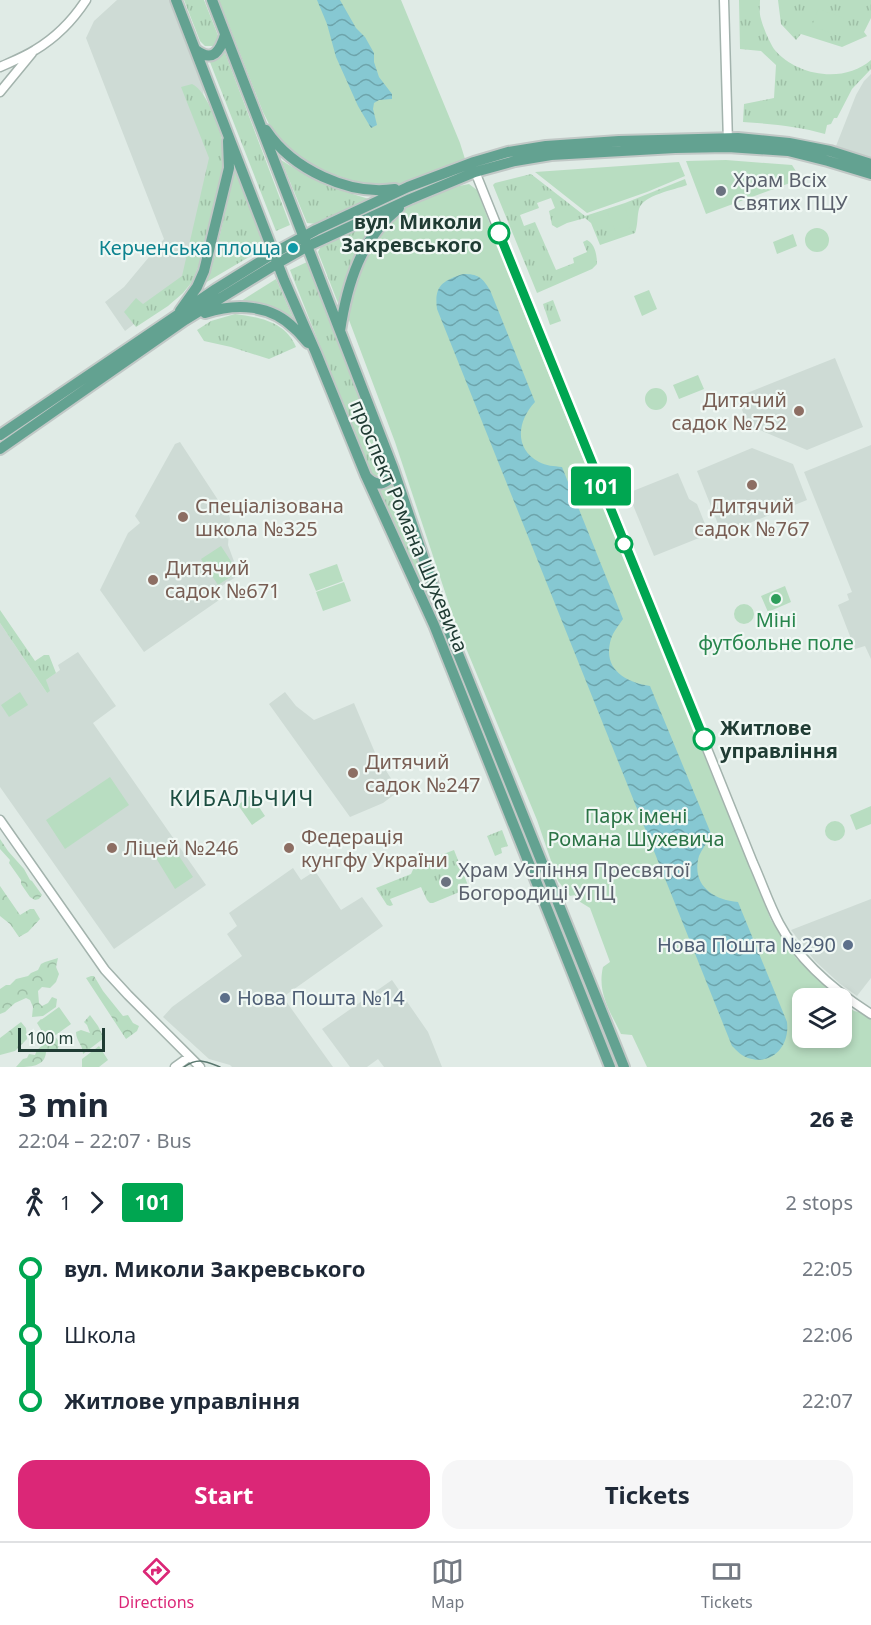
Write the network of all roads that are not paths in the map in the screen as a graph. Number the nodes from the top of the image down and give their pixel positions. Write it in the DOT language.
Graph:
graph roads {
  1 [pos="86,0"];
  2 [pos="176,0"];
  3 [pos="212,0"];
  4 [pos="724,0"];
  5 [pos="225,35"];
  6 [pos="196,50"];
  7 [pos="33,52"];
  8 [pos="0,67"];
  9 [pos="0,92"];
  10 [pos="256,116"];
  11 [pos="227,129"];
  12 [pos="728,143"];
  13 [pos="871,164"];
  14 [pos="473,167"];
  15 [pos="871,174"];
  16 [pos="408,187"];
  17 [pos="410,199"];
  18 [pos="306,242"];
  19 [pos="276,258"];
  20 [pos="179,319"];
  21 [pos="340,331"];
  22 [pos="316,352"];
  23 [pos="0,435"];
  24 [pos="0,449"];
  25 [pos="393,468"];
  26 [pos="366,476"];
  27 [pos="0,820"];
  28 [pos="871,1014"];
  29 [pos="189,1057"];
  30 [pos="198,1066"];
  31 [pos="175,1067"];
  32 [pos="610,1067"];
  33 [pos="624,1067"];
  1 -- 7 [label="street"];
  2 -- 6 [label="main road, проспект Романа Шухевича"];
  3 -- 5 [label="main road, проспект Романа Шухевича"];
  4 -- 12 [label="street"];
  5 -- 6 [label="main road"];
  5 -- 10 [label="main road, проспект Романа Шухевича"];
  6 -- 11 [label="main road, проспект Романа Шухевича"];
  7 -- 8 [label="street"];
  7 -- 9 [label="street"];
  10 -- 16 [label="main road"];
  10 -- 18 [label="main road, проспект Романа Шухевича"];
  11 -- 19 [label="main road, проспект Романа Шухевича"];
  11 -- 20 [label="main road"];
  12 -- 13 [label="main road"];
  12 -- 14 [label="main road"];
  12 -- 15 [label="main road"];
  14 -- 16 [label="main road"];
  14 -- 17 [label="main road"];
  14 -- 28 [label="street"];
  16 -- 18 [label="main road"];
  17 -- 18 [label="main road"];
  17 -- 21 [label="main road"];
  18 -- 19 [label="main road"];
  18 -- 21 [label="main road, проспект Романа Шухевича"];
  19 -- 20 [label="main road"];
  19 -- 22 [label="main road, проспект Романа Шухевича"];
  20 -- 22 [label="main road"];
  20 -- 23 [label="main road"];
  20 -- 24 [label="main road"];
  21 -- 25 [label="main road, проспект Романа Шухевича"];
  22 -- 26 [label="main road, проспект Романа Шухевича"];
  25 -- 26 [label="main road"];
  25 -- 33 [label="main road, проспект Романа Шухевича"];
  26 -- 32 [label="main road, проспект Романа Шухевича"];
  27 -- 29 [label="street"];
  29 -- 30 [label="street"];
  29 -- 31 [label="street"];
}
